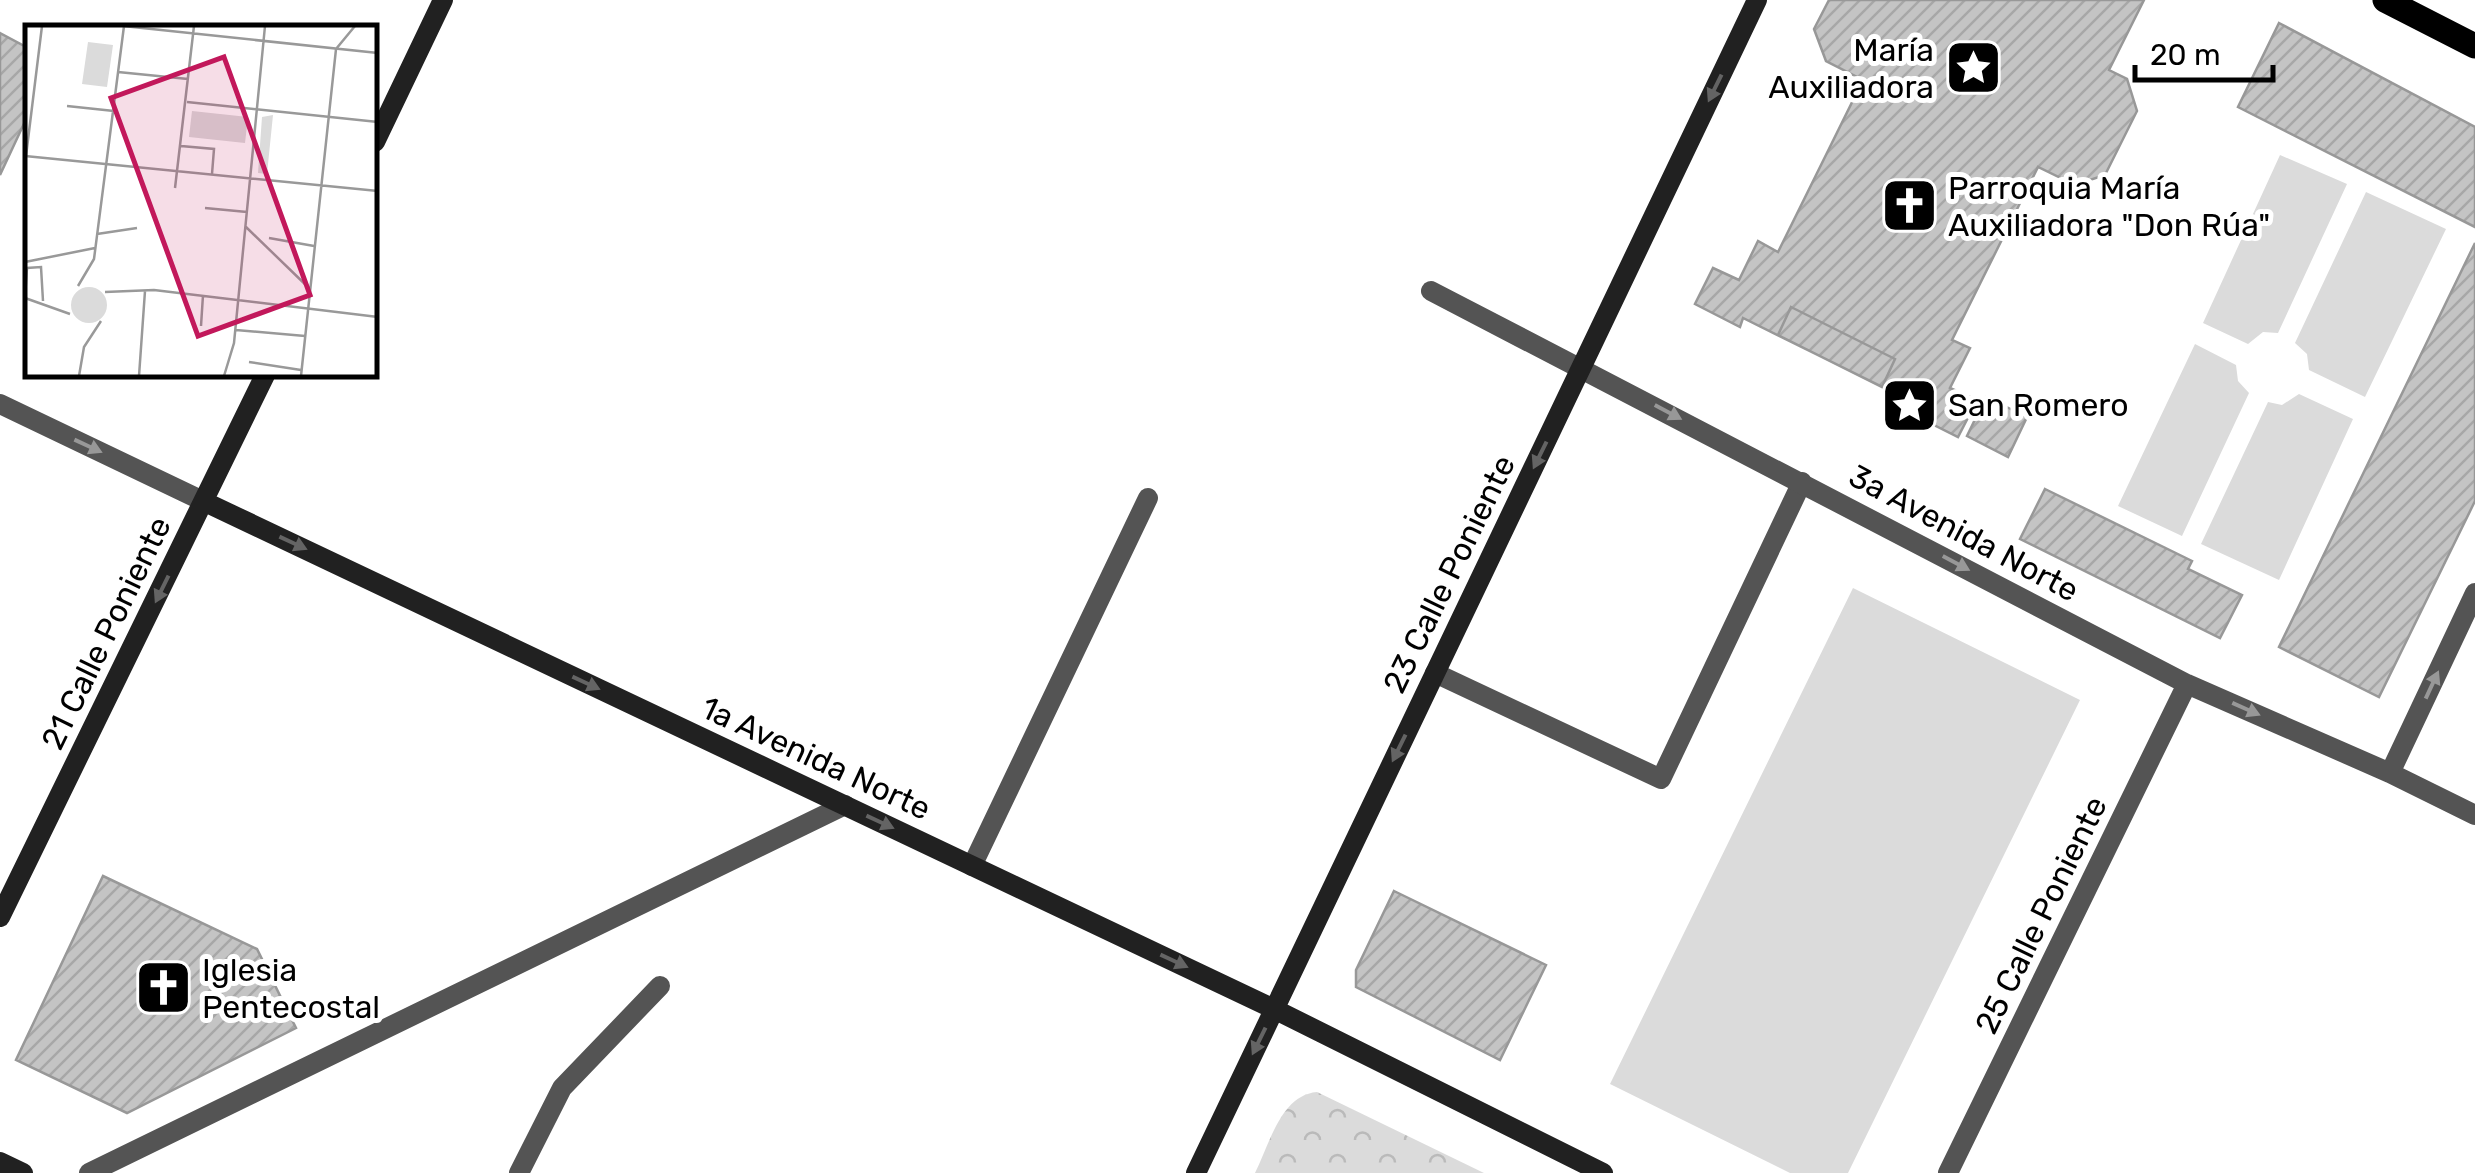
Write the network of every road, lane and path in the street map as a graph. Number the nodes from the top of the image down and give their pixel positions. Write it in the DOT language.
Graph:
graph roads {
  1 [pos="443,0"];
  2 [pos="1758,0"];
  3 [pos="2385,0"];
  4 [pos="2475,46"];
  5 [pos="378,136"];
  6 [pos="1431,291"];
  7 [pos="1582,367"];
  8 [pos="263,378"];
  9 [pos="0,404"];
  10 [pos="1802,482"];
  11 [pos="1148,498"];
  12 [pos="205,502"];
  13 [pos="2475,593"];
  14 [pos="1436,673"];
  15 [pos="2187,684"];
  16 [pos="2390,773"];
  17 [pos="844,805"];
  18 [pos="2475,816"];
  19 [pos="972,866"];
  20 [pos="0,917"];
  21 [pos="660,986"];
  22 [pos="1274,1009"];
  23 [pos="0,1162"];
  24 [pos="23,1173"];
  25 [pos="89,1173"];
  26 [pos="519,1173"];
  27 [pos="1196,1173"];
  28 [pos="1603,1173"];
  29 [pos="1948,1173"];
  1 -- 5 [label="street"];
  2 -- 7 [label="street, 23 Calle Poniente, one-way"];
  3 -- 4 [label="main road"];
  6 -- 7 [label="street, 3a Avenida Norte"];
  7 -- 10 [label="street, 3a Avenida Norte, one-way"];
  7 -- 14 [label="street, 23 Calle Poniente, one-way"];
  8 -- 12 [label="street, 21 Calle Poniente"];
  9 -- 12 [label="street, 1a Avenida Norte, one-way"];
  10 -- 14 [label="street"];
  10 -- 15 [label="street, 3a Avenida Norte, one-way"];
  11 -- 19 [label="street"];
  12 -- 17 [label="street, 1a Avenida Norte, one-way"];
  12 -- 20 [label="street, 21 Calle Poniente, one-way"];
  16 -- 13 [label="street, one-way"];
  14 -- 22 [label="street, 23 Calle Poniente, one-way"];
  15 -- 16 [label="street, 3a Avenida Norte, one-way"];
  15 -- 29 [label="street, 25 Calle Poniente"];
  16 -- 18 [label="street, 3a Avenida Norte"];
  17 -- 19 [label="street, 1a Avenida Norte, one-way"];
  17 -- 25 [label="street"];
  19 -- 22 [label="street, 1a Avenida Norte, one-way"];
  21 -- 26 [label="street"];
  22 -- 27 [label="street, 23 Calle Poniente, one-way"];
  22 -- 28 [label="street, 1a Avenida Norte"];
  23 -- 24 [label="street"];
}
